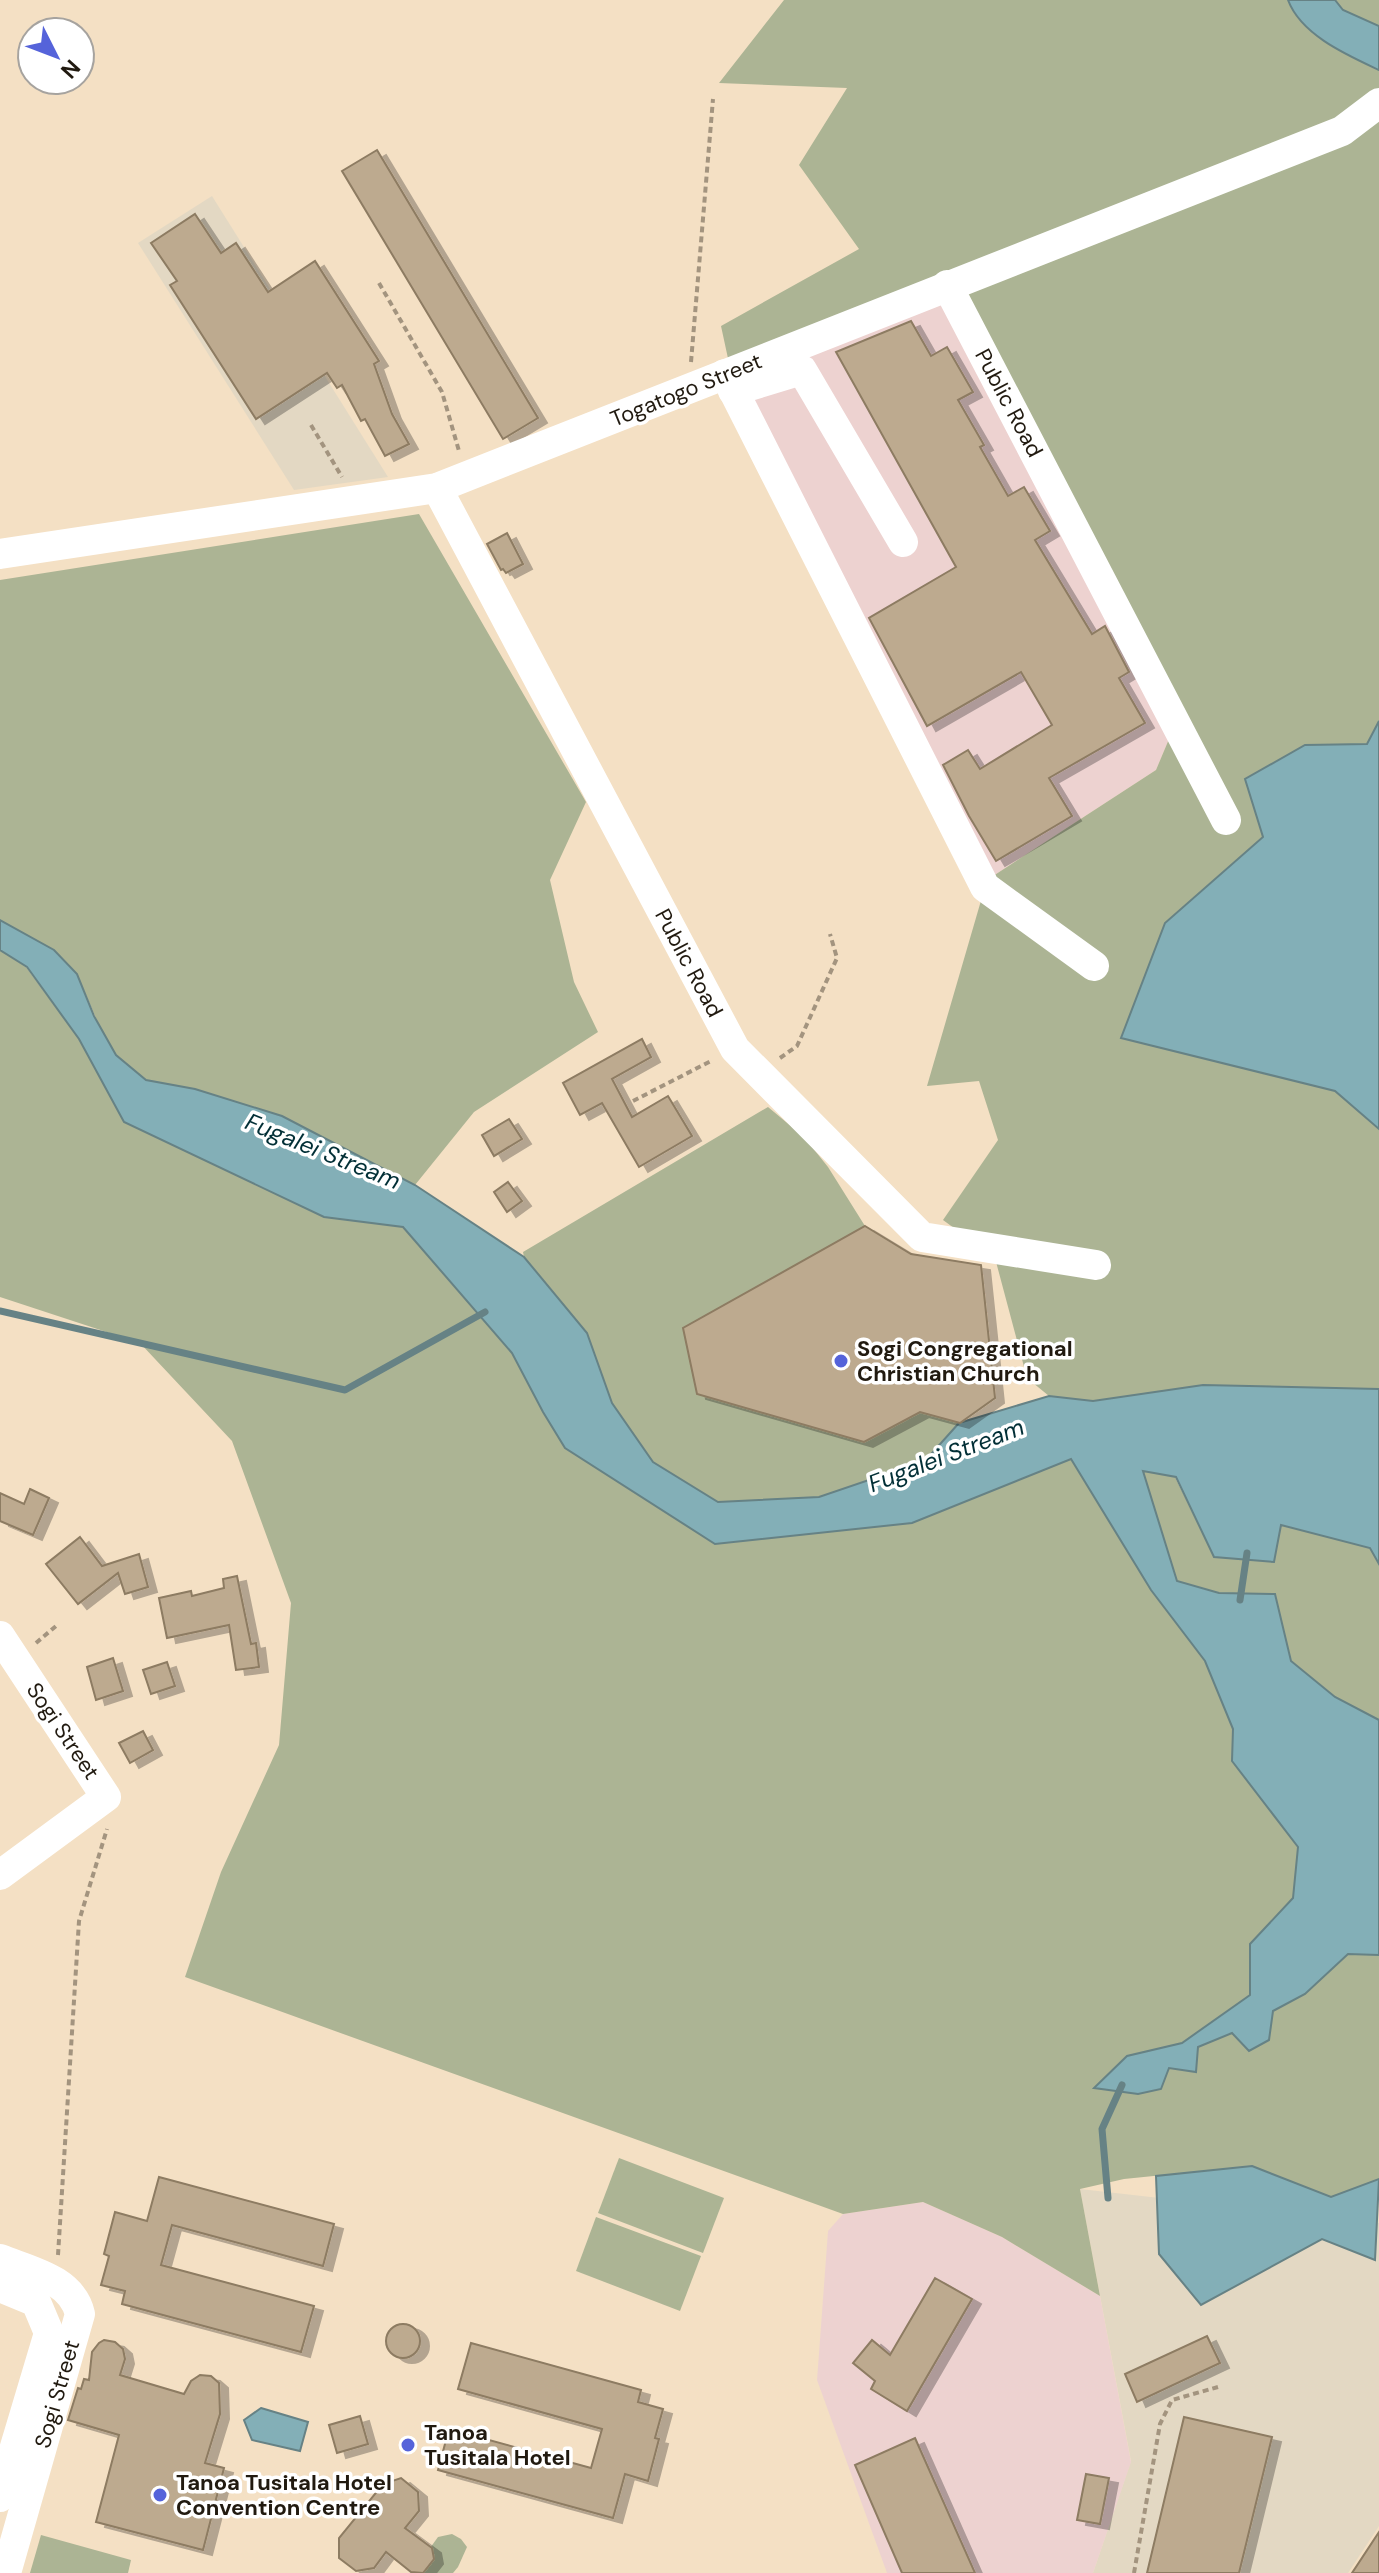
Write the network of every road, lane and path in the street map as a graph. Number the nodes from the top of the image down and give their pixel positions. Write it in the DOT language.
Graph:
graph roads {
  1 [pos="713,99"];
  2 [pos="1379,103"];
  3 [pos="379,283"];
  4 [pos="947,285"];
  5 [pos="729,383"];
  6 [pos="689,389"];
  7 [pos="311,425"];
  8 [pos="467,476"];
  9 [pos="437,488"];
  10 [pos="355,500"];
  11 [pos="903,542"];
  12 [pos="0,554"];
  13 [pos="1226,820"];
  14 [pos="830,934"];
  15 [pos="1094,966"];
  16 [pos="735,1049"];
  17 [pos="759,1073"];
  18 [pos="633,1101"];
  19 [pos="1096,1265"];
  20 [pos="56,1626"];
  21 [pos="0,1636"];
  22 [pos="28,1649"];
  23 [pos="107,1826"];
  24 [pos="0,1875"];
  25 [pos="0,2259"];
  26 [pos="57,2282"];
  27 [pos="0,2287"];
  28 [pos="1218,2387"];
  29 [pos="0,2497"];
  30 [pos="6,2573"];
  31 [pos="1134,2573"];
  1 -- 6 [label="path"];
  2 -- 4 [label="street, Togatogo Street"];
  3 -- 8 [label="path"];
  4 -- 5 [label="street, Togatogo Street"];
  4 -- 13 [label="street, Public Road"];
  5 -- 6 [label="street, Togatogo Street"];
  5 -- 11 [label="street"];
  5 -- 15 [label="street"];
  6 -- 8 [label="street, Togatogo Street"];
  7 -- 10 [label="path"];
  8 -- 9 [label="street, Togatogo Street"];
  9 -- 10 [label="street, Togatogo Street"];
  9 -- 16 [label="street, Public Road"];
  10 -- 12 [label="street, Togatogo Street"];
  14 -- 17 [label="path"];
  16 -- 17 [label="street, Public Road"];
  16 -- 18 [label="path"];
  17 -- 19 [label="street, Public Road"];
  20 -- 22 [label="path"];
  21 -- 24 [label="street, Sogi Street"];
  23 -- 26 [label="path"];
  25 -- 26 [label="street"];
  26 -- 30 [label="street, Sogi Street"];
  27 -- 29 [label="street"];
  28 -- 31 [label="path"];
}
